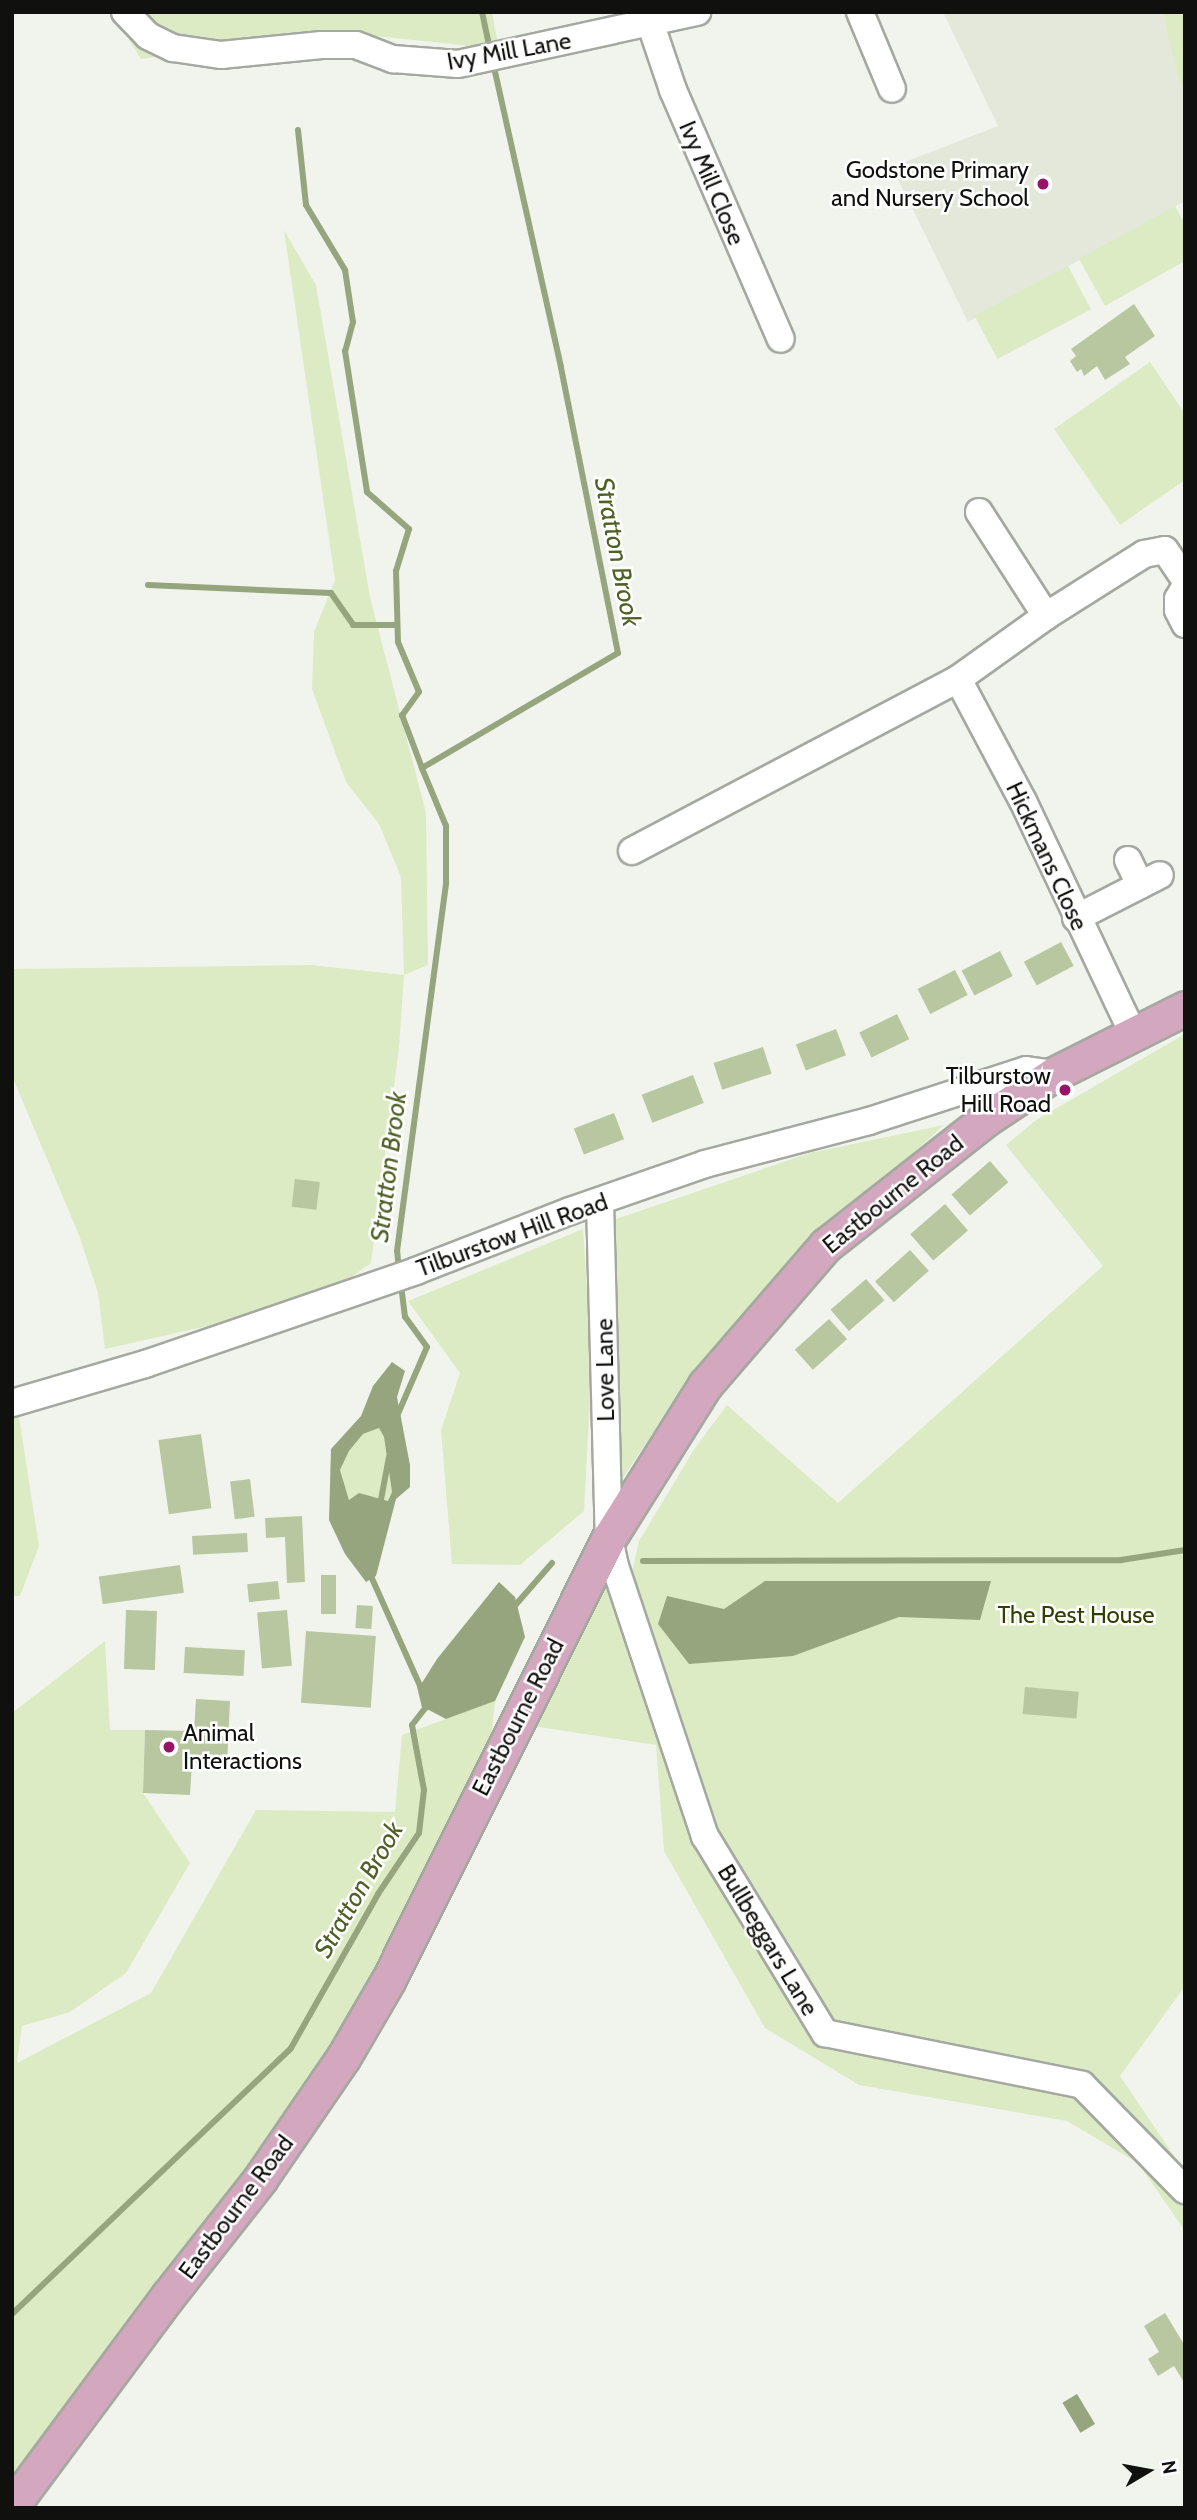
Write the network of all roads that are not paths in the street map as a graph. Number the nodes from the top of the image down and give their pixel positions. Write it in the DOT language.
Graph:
graph roads {
  1 [pos="125,12"];
  2 [pos="697,12"];
  3 [pos="860,12"];
  4 [pos="651,24"];
  5 [pos="892,89"];
  6 [pos="780,339"];
  7 [pos="979,512"];
  8 [pos="1185,580"];
  9 [pos="1185,587"];
  10 [pos="1046,616"];
  11 [pos="1185,624"];
  12 [pos="958,679"];
  13 [pos="632,851"];
  14 [pos="1128,860"];
  15 [pos="1076,918"];
  16 [pos="1185,1007"];
  17 [pos="1133,1034"];
  18 [pos="1054,1074"];
  19 [pos="600,1202"];
  20 [pos="12,1403"];
  21 [pos="609,1538"];
  22 [pos="1185,2190"];
  23 [pos="12,2505"];
  1 -- 4 [label="street, Ivy Mill Lane"];
  2 -- 4 [label="street, Ivy Mill Lane"];
  3 -- 5 [label="street"];
  4 -- 6 [label="street, Ivy Mill Close"];
  7 -- 10 [label="street"];
  8 -- 10 [label="street"];
  9 -- 11 [label="street"];
  10 -- 12 [label="street"];
  12 -- 13 [label="street"];
  12 -- 15 [label="street, Hickmans Close"];
  14 -- 15 [label="street"];
  15 -- 17 [label="street, Hickmans Close"];
  16 -- 17 [label="main road, Eastbourne Road"];
  17 -- 18 [label="main road, Eastbourne Road"];
  18 -- 19 [label="street, Tilburstow Hill Road"];
  18 -- 21 [label="main road, Eastbourne Road"];
  19 -- 20 [label="street, Tilburstow Hill Road"];
  19 -- 21 [label="street, Love Lane"];
  21 -- 22 [label="street, Bullbeggars Lane"];
  21 -- 23 [label="main road, Eastbourne Road"];
}
